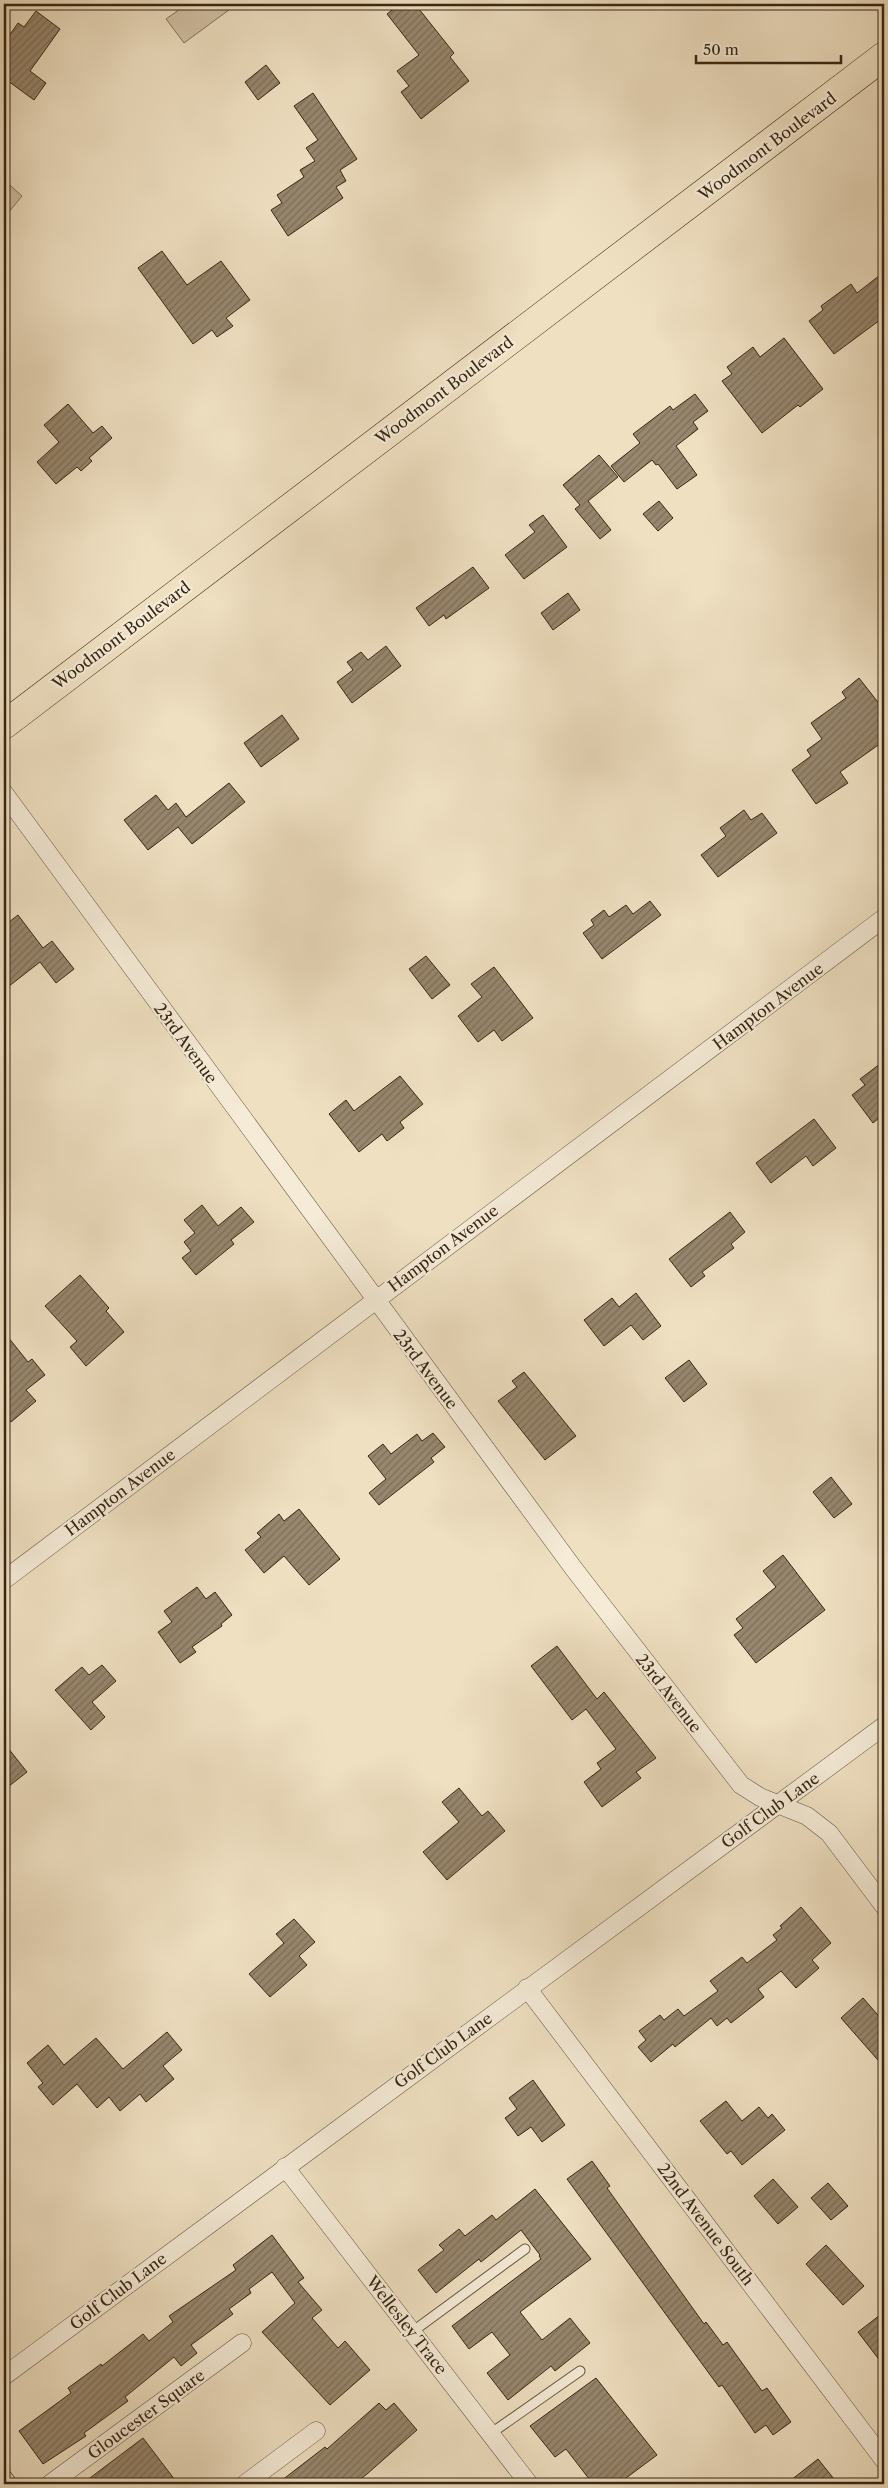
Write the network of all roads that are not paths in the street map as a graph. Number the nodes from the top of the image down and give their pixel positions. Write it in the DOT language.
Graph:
graph roads {
  1 [pos="884,56"];
  2 [pos="4,725"];
  3 [pos="4,793"];
  4 [pos="884,918"];
  5 [pos="374,1300"];
  6 [pos="4,1580"];
  7 [pos="884,1726"];
  8 [pos="779,1804"];
  9 [pos="884,1906"];
  10 [pos="527,1988"];
  11 [pos="285,2167"];
  12 [pos="525,2249"];
  13 [pos="412,2332"];
  14 [pos="242,2343"];
  15 [pos="580,2371"];
  16 [pos="4,2376"];
  17 [pos="316,2431"];
  18 [pos="490,2434"];
  19 [pos="884,2460"];
  20 [pos="4,2472"];
  21 [pos="13,2484"];
  22 [pos="50,2484"];
  23 [pos="245,2484"];
  24 [pos="529,2484"];
  1 -- 2 [label="main road, Woodmont Boulevard"];
  3 -- 5 [label="street, 23rd Avenue"];
  4 -- 5 [label="street, Hampton Avenue"];
  5 -- 6 [label="street, Hampton Avenue"];
  5 -- 8 [label="street, 23rd Avenue"];
  7 -- 8 [label="street, Golf Club Lane"];
  8 -- 9 [label="street, 23rd Avenue"];
  8 -- 10 [label="street, Golf Club Lane"];
  10 -- 11 [label="street, Golf Club Lane"];
  10 -- 19 [label="street, 22nd Avenue South"];
  11 -- 13 [label="street, Wellesley Trace"];
  11 -- 16 [label="street, Golf Club Lane"];
  12 -- 13 [label="lane"];
  13 -- 18 [label="street, Wellesley Trace"];
  14 -- 22 [label="street, Gloucester Square"];
  15 -- 18 [label="lane"];
  17 -- 23 [label="street"];
  18 -- 24 [label="street, Wellesley Trace"];
  20 -- 21 [label="lane"];
}
